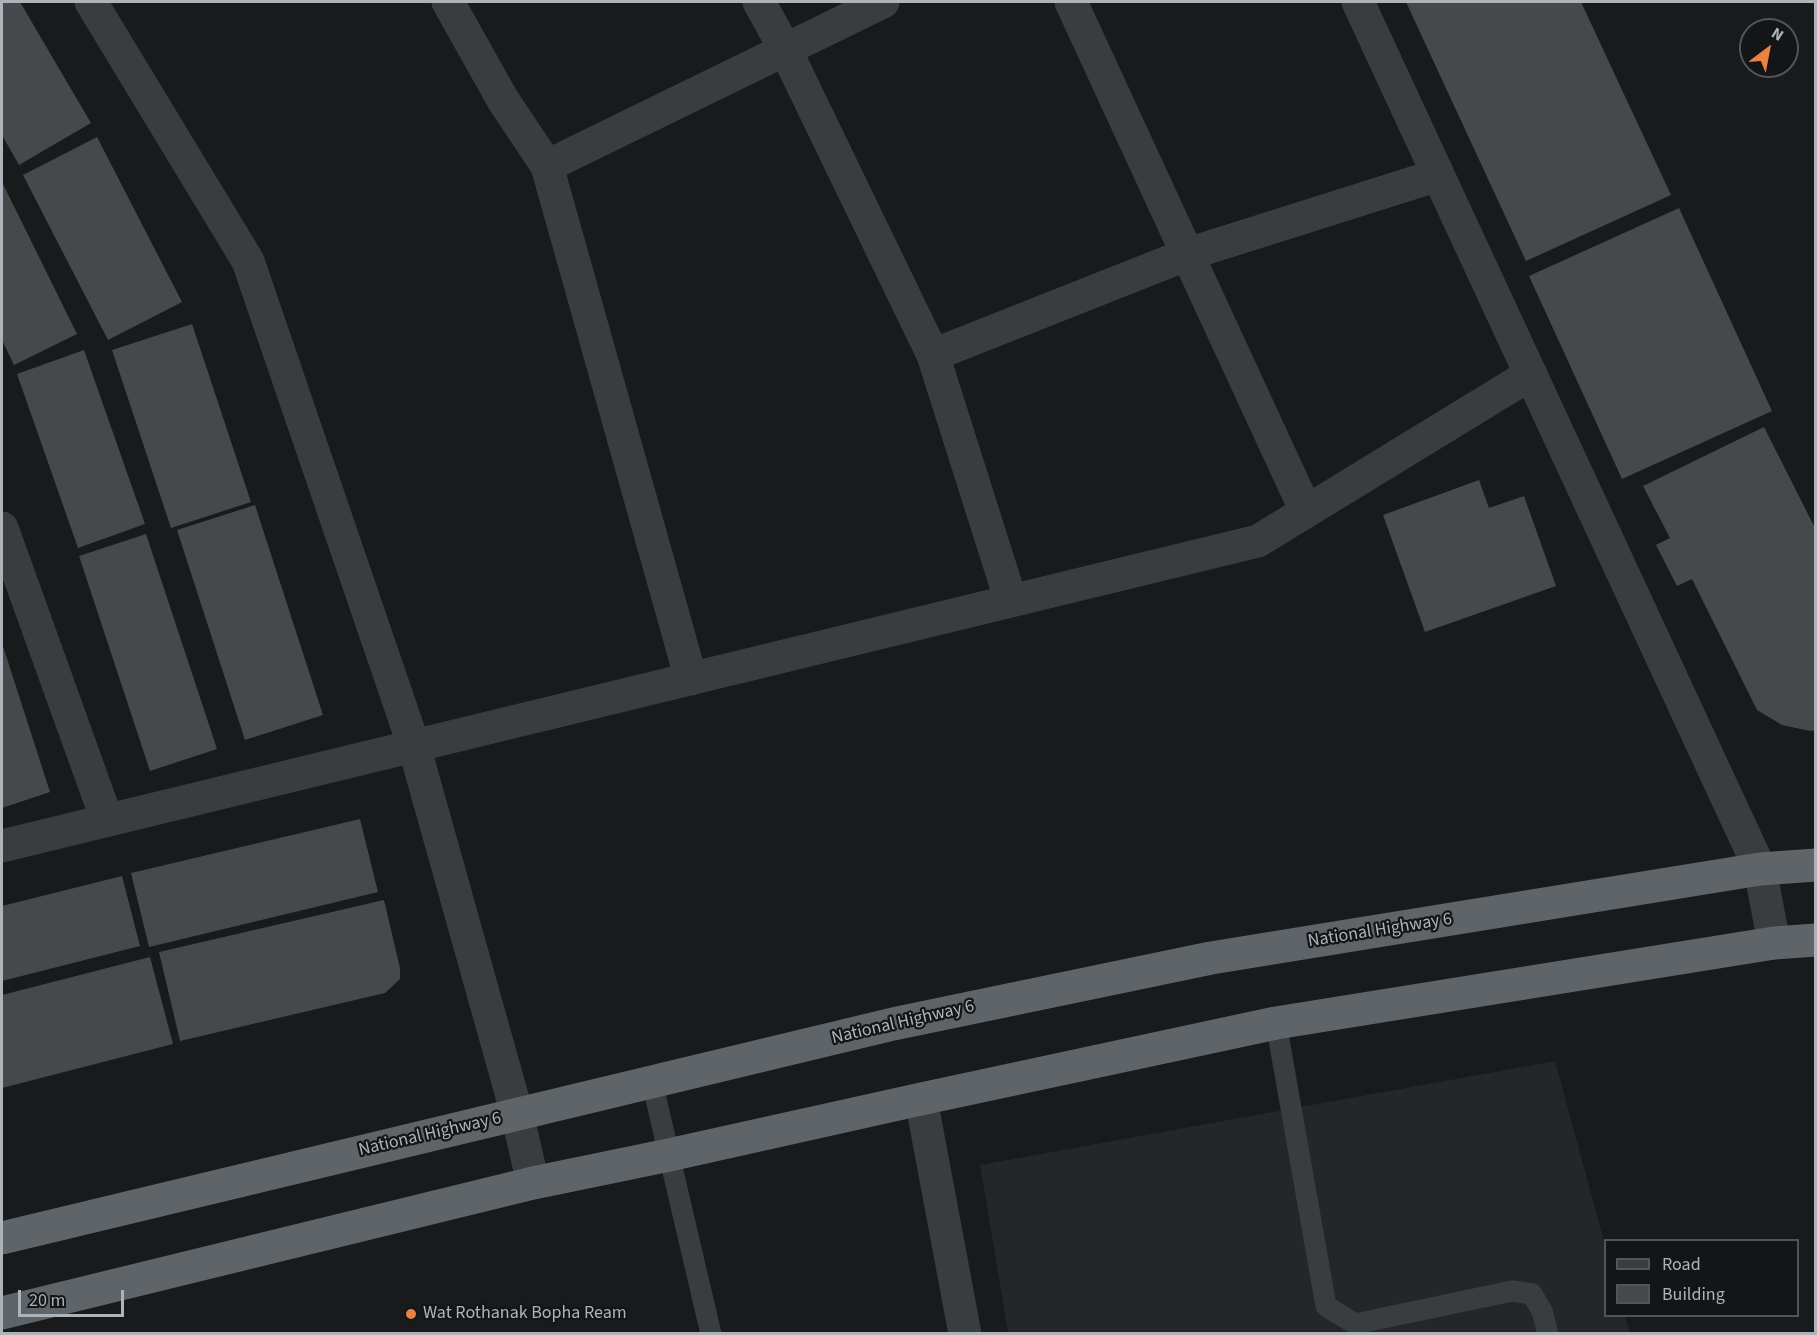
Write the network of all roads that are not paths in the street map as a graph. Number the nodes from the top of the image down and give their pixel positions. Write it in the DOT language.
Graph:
graph roads {
  1 [pos="91,2"];
  2 [pos="448,2"];
  3 [pos="759,2"];
  4 [pos="883,2"];
  5 [pos="1071,2"];
  6 [pos="1358,2"];
  7 [pos="785,50"];
  8 [pos="547,166"];
  9 [pos="1438,175"];
  10 [pos="1188,254"];
  11 [pos="933,355"];
  12 [pos="1531,374"];
  13 [pos="1306,511"];
  14 [pos="2,528"];
  15 [pos="1011,601"];
  16 [pos="691,679"];
  17 [pos="414,746"];
  18 [pos="107,820"];
  19 [pos="2,846"];
  20 [pos="1815,865"];
  21 [pos="1760,869"];
  22 [pos="1815,940"];
  23 [pos="1774,943"];
  24 [pos="1276,1023"];
  25 [pos="652,1082"];
  26 [pos="921,1099"];
  27 [pos="517,1114"];
  28 [pos="669,1155"];
  29 [pos="532,1183"];
  30 [pos="2,1238"];
  31 [pos="3,1320"];
  32 [pos="711,1334"];
  33 [pos="965,1334"];
  34 [pos="1548,1334"];
  1 -- 17 [label="street"];
  2 -- 8 [label="street"];
  3 -- 7 [label="street"];
  4 -- 7 [label="street"];
  5 -- 10 [label="street"];
  6 -- 9 [label="street"];
  7 -- 8 [label="street"];
  7 -- 11 [label="street"];
  8 -- 16 [label="street"];
  9 -- 10 [label="street"];
  9 -- 12 [label="street"];
  10 -- 11 [label="street"];
  10 -- 13 [label="street"];
  11 -- 15 [label="street"];
  12 -- 13 [label="street"];
  12 -- 21 [label="street"];
  13 -- 15 [label="street"];
  14 -- 18 [label="street"];
  15 -- 16 [label="street"];
  16 -- 17 [label="street"];
  17 -- 18 [label="street"];
  17 -- 27 [label="street"];
  18 -- 19 [label="street"];
  20 -- 21 [label="highway, National Highway 6"];
  21 -- 23 [label="street"];
  21 -- 25 [label="highway, National Highway 6"];
  22 -- 23 [label="highway"];
  23 -- 24 [label="highway"];
  24 -- 26 [label="highway"];
  24 -- 34 [label="lane"];
  25 -- 27 [label="highway, National Highway 6"];
  25 -- 28 [label="lane"];
  26 -- 28 [label="highway"];
  26 -- 33 [label="street"];
  27 -- 29 [label="street"];
  27 -- 30 [label="highway, National Highway 6"];
  28 -- 29 [label="highway"];
  28 -- 32 [label="lane"];
  29 -- 31 [label="highway"];
}
